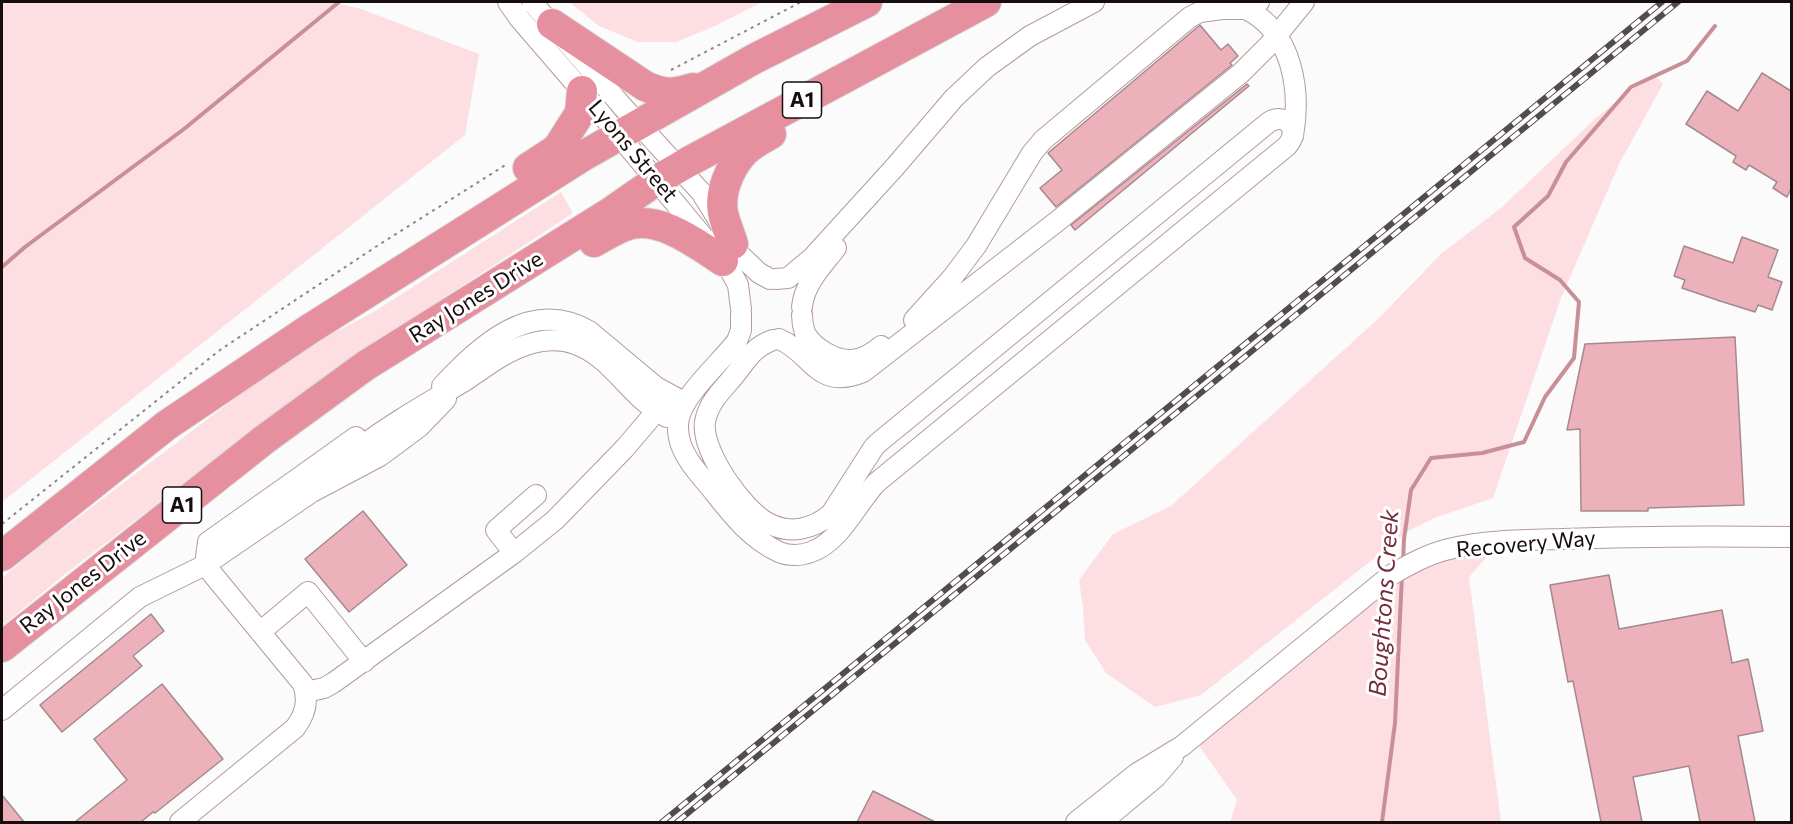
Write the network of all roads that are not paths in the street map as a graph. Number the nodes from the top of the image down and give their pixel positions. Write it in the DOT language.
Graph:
graph roads {
  1 [pos="508,2"];
  2 [pos="532,2"];
  3 [pos="867,2"];
  4 [pos="986,2"];
  5 [pos="1094,2"];
  6 [pos="1304,2"];
  7 [pos="1252,5"];
  8 [pos="552,24"];
  9 [pos="927,33"];
  10 [pos="1276,36"];
  11 [pos="713,82"];
  12 [pos="582,91"];
  13 [pos="629,130"];
  14 [pos="1293,136"];
  15 [pos="894,168"];
  16 [pos="668,174"];
  17 [pos="728,252"];
  18 [pos="773,279"];
  19 [pos="741,311"];
  20 [pos="802,311"];
  21 [pos="308,330"];
  22 [pos="776,340"];
  23 [pos="365,366"];
  24 [pos="462,373"];
  25 [pos="678,406"];
  26 [pos="655,410"];
  27 [pos="705,423"];
  28 [pos="874,447"];
  29 [pos="894,468"];
  30 [pos="306,484"];
  31 [pos="536,495"];
  32 [pos="1791,537"];
  33 [pos="514,554"];
  34 [pos="2,556"];
  35 [pos="205,565"];
  36 [pos="260,632"];
  37 [pos="2,647"];
  38 [pos="364,662"];
  39 [pos="306,692"];
  40 [pos="2,710"];
  41 [pos="1105,813"];
  42 [pos="180,822"];
  43 [pos="1076,822"];
  1 -- 12 [label="street, Lyons Street"];
  2 -- 8 [label="street, Lyons Street"];
  3 -- 11 [label="highway, A1"];
  4 -- 9 [label="highway, Ray Jones Drive / A1"];
  5 -- 15 [label="street"];
  6 -- 10 [label="street"];
  7 -- 10 [label="street"];
  7 -- 20 [label="street"];
  8 -- 11 [label="highway"];
  8 -- 13 [label="street, Lyons Street"];
  9 -- 16 [label="highway, Ray Jones Drive / A1"];
  9 -- 17 [label="highway"];
  10 -- 14 [label="street"];
  10 -- 22 [label="street"];
  11 -- 13 [label="highway, A1"];
  12 -- 13 [label="street, Lyons Street"];
  12 -- 21 [label="highway"];
  13 -- 16 [label="street, Lyons Street"];
  13 -- 21 [label="highway, A1"];
  14 -- 28 [label="street"];
  14 -- 29 [label="street"];
  15 -- 18 [label="street"];
  15 -- 20 [label="street"];
  16 -- 17 [label="street, Lyons Street"];
  16 -- 23 [label="highway, Ray Jones Drive / A1"];
  17 -- 18 [label="street, Lyons Street"];
  17 -- 19 [label="street, Lyons Street"];
  17 -- 23 [label="highway"];
  18 -- 19 [label="street"];
  18 -- 20 [label="street"];
  19 -- 22 [label="street"];
  19 -- 25 [label="street, Lyons Street"];
  20 -- 22 [label="street"];
  21 -- 34 [label="highway, A1"];
  22 -- 27 [label="street"];
  23 -- 37 [label="highway, Ray Jones Drive / A1"];
  24 -- 25 [label="street"];
  24 -- 26 [label="street"];
  24 -- 30 [label="street"];
  24 -- 30 [label="street"];
  24 -- 30 [label="street"];
  25 -- 26 [label="street"];
  25 -- 27 [label="street"];
  25 -- 29 [label="street"];
  26 -- 33 [label="street"];
  27 -- 28 [label="street"];
  28 -- 29 [label="street"];
  30 -- 35 [label="street"];
  31 -- 33 [label="street"];
  32 -- 41 [label="street, Recovery Way"];
  33 -- 38 [label="street"];
  35 -- 36 [label="street"];
  35 -- 40 [label="street"];
  36 -- 38 [label="street"];
  36 -- 39 [label="street"];
  38 -- 39 [label="street"];
  39 -- 42 [label="street"];
  41 -- 43 [label="street, Recovery Way"];
}
